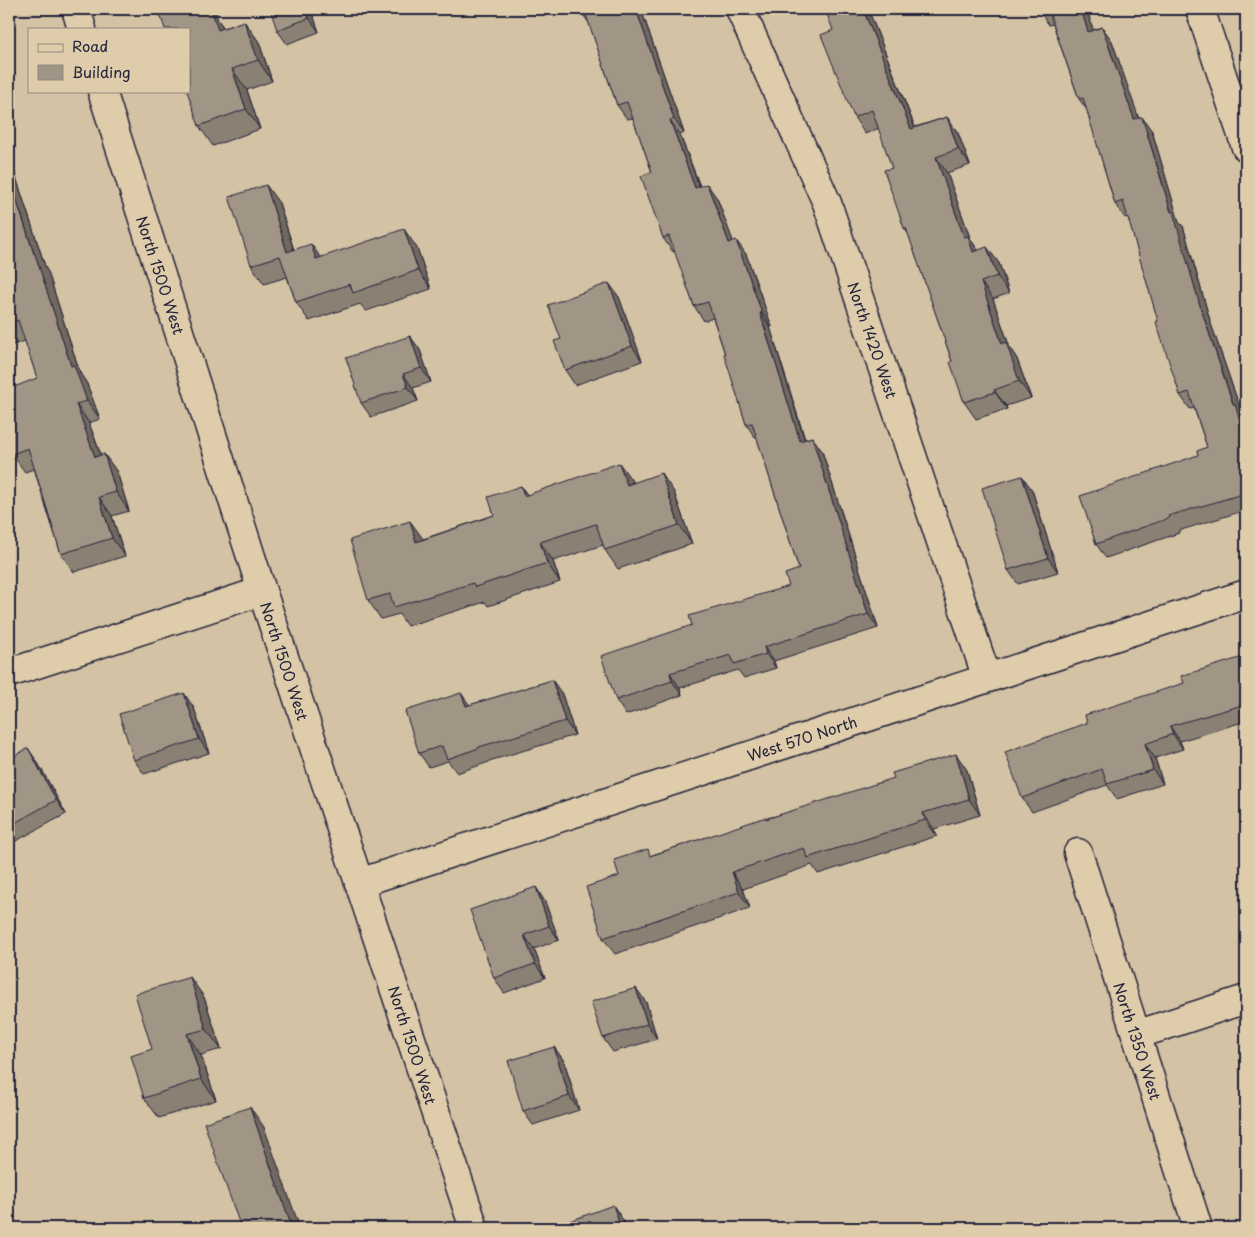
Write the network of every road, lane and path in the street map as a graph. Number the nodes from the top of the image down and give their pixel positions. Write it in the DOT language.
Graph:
graph roads {
  1 [pos="76,9"];
  2 [pos="740,9"];
  3 [pos="1200,9"];
  4 [pos="82,28"];
  5 [pos="102,92"];
  6 [pos="1246,147"];
  7 [pos="262,592"];
  8 [pos="1246,594"];
  9 [pos="9,673"];
  10 [pos="987,678"];
  11 [pos="1078,853"];
  12 [pos="358,882"];
  13 [pos="1246,999"];
  14 [pos="1136,1035"];
  15 [pos="474,1228"];
  16 [pos="1198,1228"];
  1 -- 4 [label="street"];
  2 -- 10 [label="street, North 1420 West"];
  3 -- 6 [label="street"];
  5 -- 7 [label="street, North 1500 West"];
  7 -- 9 [label="street"];
  7 -- 12 [label="street, North 1500 West"];
  8 -- 10 [label="street, West 570 North"];
  10 -- 12 [label="street, West 570 North"];
  11 -- 14 [label="street, North 1350 West"];
  12 -- 15 [label="street, North 1500 West"];
  13 -- 14 [label="street"];
  14 -- 16 [label="street, North 1350 West"];
}
